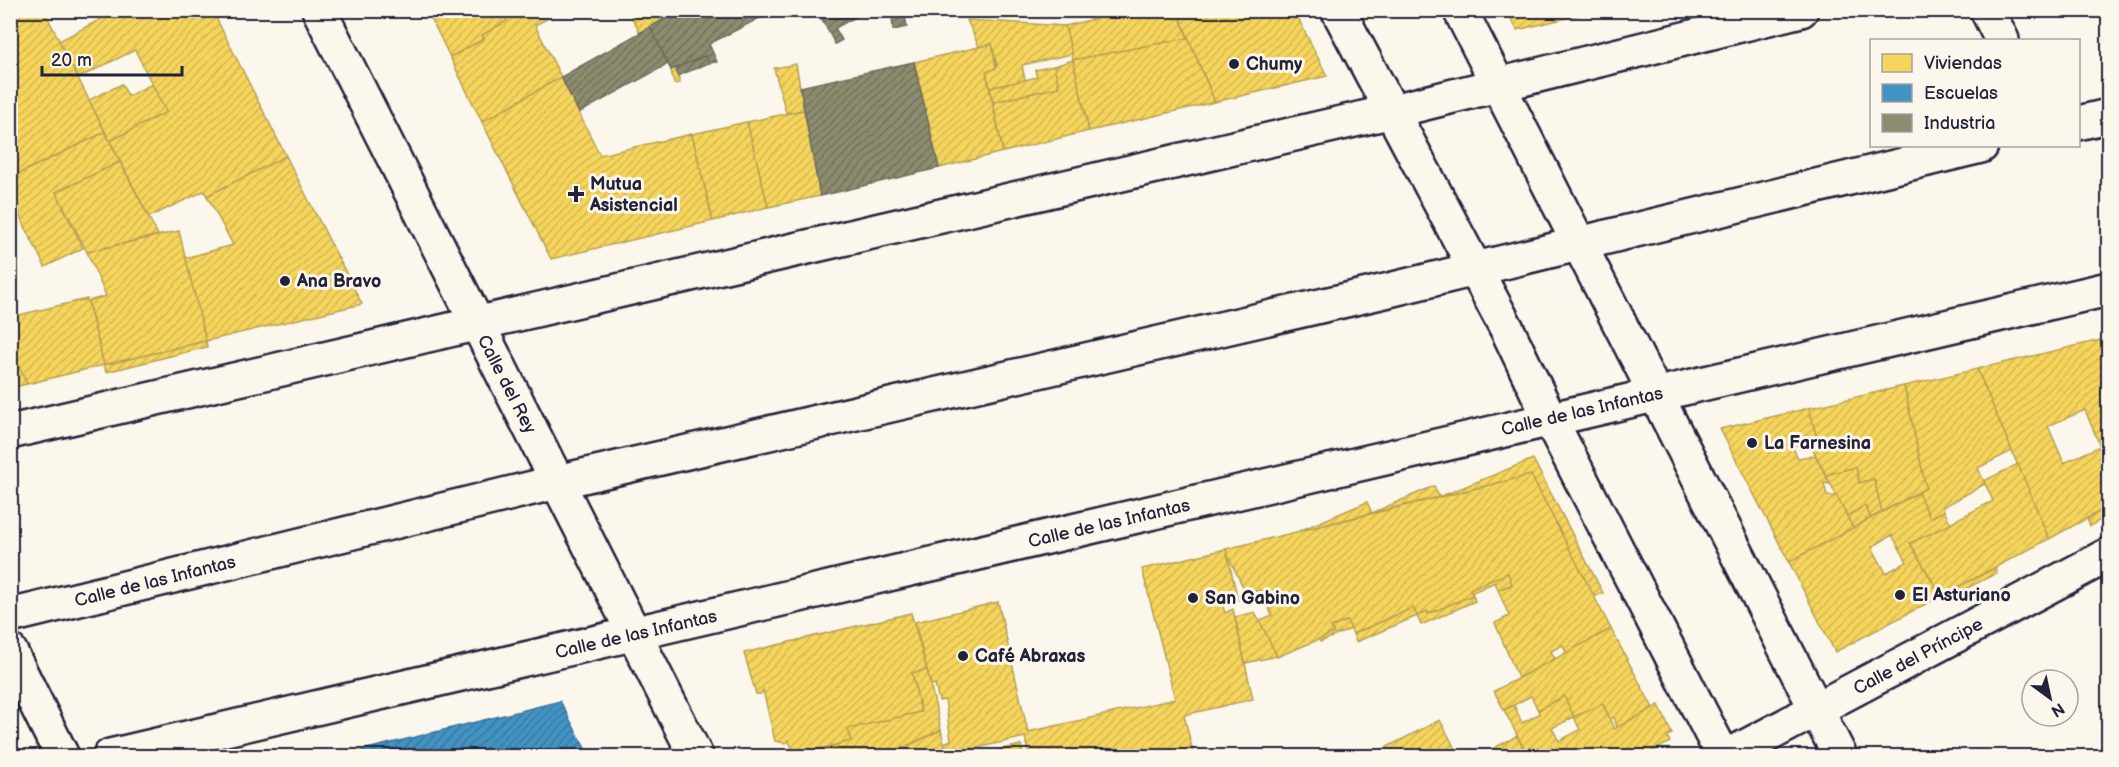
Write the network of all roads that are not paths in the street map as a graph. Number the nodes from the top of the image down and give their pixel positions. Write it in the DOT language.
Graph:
graph roads {
  1 [pos="319,10"];
  2 [pos="1338,10"];
  3 [pos="1460,10"];
  4 [pos="1801,10"];
  5 [pos="1987,10"];
  6 [pos="2002,39"];
  7 [pos="1498,85"];
  8 [pos="1389,112"];
  9 [pos="2109,116"];
  10 [pos="2080,123"];
  11 [pos="1977,147"];
  12 [pos="1580,243"];
  13 [pos="1475,270"];
  14 [pos="2109,289"];
  15 [pos="477,324"];
  16 [pos="1655,394"];
  17 [pos="1550,419"];
  18 [pos="10,432"];
  19 [pos="557,482"];
  20 [pos="2109,555"];
  21 [pos="10,616"];
  22 [pos="634,635"];
  23 [pos="10,651"];
  24 [pos="1817,710"];
  25 [pos="62,756"];
  26 [pos="110,756"];
  27 [pos="696,756"];
  28 [pos="1723,756"];
  29 [pos="1728,756"];
  30 [pos="1840,756"];
  1 -- 15 [label="street, Calle del Rey"];
  2 -- 8 [label="street"];
  3 -- 7 [label="street"];
  4 -- 7 [label="street"];
  5 -- 6 [label="street"];
  7 -- 8 [label="street"];
  7 -- 12 [label="street"];
  8 -- 13 [label="street"];
  8 -- 15 [label="street"];
  9 -- 10 [label="street"];
  11 -- 12 [label="street, Calle de las Infantas"];
  12 -- 13 [label="street, Calle de las Infantas"];
  12 -- 16 [label="street"];
  13 -- 17 [label="street"];
  13 -- 19 [label="street, Calle de las Infantas"];
  14 -- 16 [label="street, Calle de las Infantas"];
  15 -- 18 [label="street"];
  15 -- 19 [label="street, Calle del Rey"];
  16 -- 17 [label="street, Calle de las Infantas"];
  16 -- 24 [label="street"];
  17 -- 22 [label="street, Calle de las Infantas"];
  17 -- 28 [label="street"];
  19 -- 21 [label="street, Calle de las Infantas"];
  19 -- 22 [label="street, Calle del Rey"];
  20 -- 24 [label="street, Calle del Príncipe"];
  22 -- 26 [label="street, Calle de las Infantas"];
  22 -- 27 [label="street, Calle del Rey"];
  23 -- 25 [label="street"];
  24 -- 29 [label="street, Calle del Príncipe"];
  24 -- 30 [label="street"];
}
